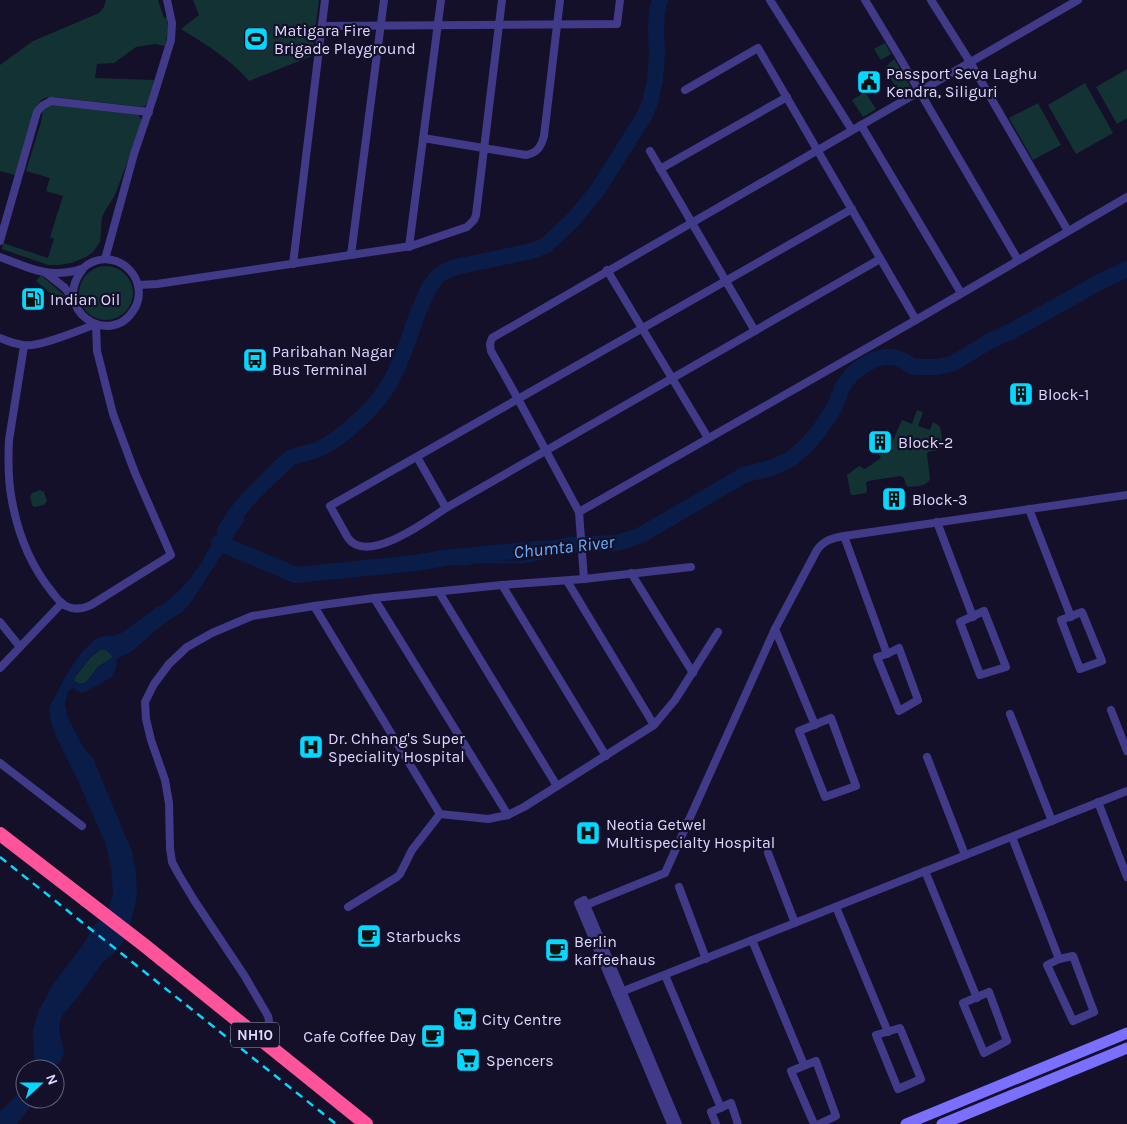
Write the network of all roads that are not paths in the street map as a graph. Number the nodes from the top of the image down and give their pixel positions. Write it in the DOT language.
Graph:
graph roads {
  1 [pos="167,0"];
  2 [pos="325,0"];
  3 [pos="384,0"];
  4 [pos="441,0"];
  5 [pos="502,0"];
  6 [pos="560,0"];
  7 [pos="620,0"];
  8 [pos="770,0"];
  9 [pos="865,0"];
  10 [pos="931,0"];
  11 [pos="1078,0"];
  12 [pos="557,24"];
  13 [pos="380,25"];
  14 [pos="438,25"];
  15 [pos="499,25"];
  16 [pos="322,26"];
  17 [pos="970,62"];
  18 [pos="684,90"];
  19 [pos="920,91"];
  20 [pos="787,97"];
  21 [pos="148,112"];
  22 [pos="861,125"];
  23 [pos="852,130"];
  24 [pos="423,138"];
  25 [pos="484,148"];
  26 [pos="817,150"];
  27 [pos="650,151"];
  28 [pos="660,170"];
  29 [pos="1127,197"];
  30 [pos="852,210"];
  31 [pos="691,222"];
  32 [pos="1068,231"];
  33 [pos="0,241"];
  34 [pos="409,247"];
  35 [pos="351,255"];
  36 [pos="0,258"];
  37 [pos="106,259"];
  38 [pos="880,259"];
  39 [pos="1018,260"];
  40 [pos="293,264"];
  41 [pos="83,269"];
  42 [pos="607,270"];
  43 [pos="46,273"];
  44 [pos="726,281"];
  45 [pos="138,285"];
  46 [pos="961,294"];
  47 [pos="74,300"];
  48 [pos="916,320"];
  49 [pos="96,324"];
  50 [pos="642,328"];
  51 [pos="755,331"];
  52 [pos="0,338"];
  53 [pos="24,346"];
  54 [pos="672,378"];
  55 [pos="518,399"];
  56 [pos="708,438"];
  57 [pos="546,451"];
  58 [pos="416,457"];
  59 [pos="1126,497"];
  60 [pos="446,508"];
  61 [pos="1029,509"];
  62 [pos="578,512"];
  63 [pos="938,522"];
  64 [pos="844,536"];
  65 [pos="691,566"];
  66 [pos="631,573"];
  67 [pos="584,580"];
  68 [pos="567,581"];
  69 [pos="502,585"];
  70 [pos="439,592"];
  71 [pos="374,598"];
  72 [pos="62,603"];
  73 [pos="314,606"];
  74 [pos="973,617"];
  75 [pos="1071,617"];
  76 [pos="0,622"];
  77 [pos="775,629"];
  78 [pos="718,632"];
  79 [pos="20,647"];
  80 [pos="888,654"];
  81 [pos="0,668"];
  82 [pos="693,673"];
  83 [pos="1112,710"];
  84 [pos="1010,714"];
  85 [pos="654,725"];
  86 [pos="815,725"];
  87 [pos="1127,751"];
  88 [pos="606,756"];
  89 [pos="927,757"];
  90 [pos="0,763"];
  91 [pos="557,786"];
  92 [pos="1127,791"];
  93 [pos="1098,802"];
  94 [pos="440,814"];
  95 [pos="508,815"];
  96 [pos="1052,821"];
  97 [pos="82,826"];
  98 [pos="0,834"];
  99 [pos="1012,837"];
  100 [pos="768,853"];
  101 [pos="965,855"];
  102 [pos="926,871"];
  103 [pos="1127,876"];
  104 [pos="678,887"];
  105 [pos="348,906"];
  106 [pos="836,907"];
  107 [pos="795,923"];
  108 [pos="752,940"];
  109 [pos="706,959"];
  110 [pos="1059,960"];
  111 [pos="666,975"];
  112 [pos="619,992"];
  113 [pos="977,998"];
  114 [pos="888,1032"];
  115 [pos="1127,1033"];
  116 [pos="262,1041"];
  117 [pos="1127,1048"];
  118 [pos="804,1065"];
  119 [pos="721,1108"];
  120 [pos="366,1124"];
  121 [pos="671,1124"];
  122 [pos="678,1124"];
  123 [pos="716,1124"];
  124 [pos="738,1124"];
  125 [pos="814,1124"];
  126 [pos="819,1124"];
  127 [pos="906,1124"];
  128 [pos="942,1124"];
  1 -- 21 [label="street"];
  2 -- 16 [label="street"];
  3 -- 13 [label="street"];
  4 -- 14 [label="street"];
  5 -- 15 [label="street"];
  6 -- 12 [label="street"];
  7 -- 12 [label="street"];
  8 -- 23 [label="street"];
  9 -- 19 [label="street"];
  10 -- 17 [label="street"];
  11 -- 17 [label="street"];
  12 -- 15 [label="street"];
  12 -- 25 [label="street"];
  13 -- 14 [label="street"];
  13 -- 16 [label="street"];
  13 -- 35 [label="street"];
  14 -- 15 [label="street"];
  14 -- 24 [label="street"];
  15 -- 25 [label="street"];
  16 -- 40 [label="street"];
  17 -- 19 [label="street"];
  17 -- 32 [label="street"];
  18 -- 20 [label="street"];
  19 -- 22 [label="street"];
  19 -- 39 [label="street"];
  20 -- 26 [label="street"];
  20 -- 28 [label="street"];
  21 -- 33 [label="street"];
  21 -- 37 [label="street"];
  22 -- 23 [label="street"];
  22 -- 46 [label="street"];
  23 -- 26 [label="street"];
  24 -- 25 [label="street"];
  24 -- 34 [label="street"];
  25 -- 34 [label="street"];
  26 -- 30 [label="street"];
  26 -- 31 [label="street"];
  27 -- 28 [label="street"];
  28 -- 31 [label="street"];
  29 -- 32 [label="street"];
  30 -- 38 [label="street"];
  30 -- 44 [label="street"];
  31 -- 42 [label="street"];
  31 -- 44 [label="street"];
  32 -- 39 [label="street"];
  34 -- 35 [label="street"];
  35 -- 40 [label="street"];
  36 -- 43 [label="street"];
  37 -- 41 [label="street"];
  37 -- 45 [label="street"];
  38 -- 48 [label="street"];
  38 -- 51 [label="street"];
  39 -- 46 [label="street"];
  40 -- 45 [label="street"];
  41 -- 43 [label="street"];
  41 -- 47 [label="street"];
  42 -- 50 [label="street"];
  42 -- 55 [label="street"];
  43 -- 47 [label="street"];
  44 -- 50 [label="street"];
  44 -- 51 [label="street"];
  45 -- 49 [label="street"];
  46 -- 48 [label="street"];
  47 -- 49 [label="street"];
  48 -- 56 [label="street"];
  49 -- 53 [label="street"];
  49 -- 72 [label="street"];
  50 -- 54 [label="street"];
  50 -- 55 [label="street"];
  51 -- 54 [label="street"];
  52 -- 53 [label="street"];
  53 -- 72 [label="street"];
  54 -- 56 [label="street"];
  54 -- 57 [label="street"];
  55 -- 57 [label="street"];
  55 -- 58 [label="street"];
  56 -- 62 [label="street"];
  57 -- 60 [label="street"];
  57 -- 62 [label="street"];
  58 -- 60 [label="street"];
  58 -- 60 [label="street"];
  59 -- 61 [label="street"];
  61 -- 63 [label="street"];
  61 -- 75 [label="street"];
  62 -- 67 [label="street"];
  63 -- 64 [label="street"];
  63 -- 74 [label="street"];
  64 -- 77 [label="street"];
  64 -- 80 [label="street"];
  65 -- 66 [label="street"];
  66 -- 67 [label="street"];
  66 -- 82 [label="street"];
  67 -- 68 [label="street"];
  68 -- 69 [label="street"];
  68 -- 85 [label="street"];
  69 -- 70 [label="street"];
  69 -- 88 [label="street"];
  70 -- 71 [label="street"];
  70 -- 91 [label="street"];
  71 -- 73 [label="street"];
  71 -- 95 [label="street"];
  72 -- 79 [label="street"];
  73 -- 94 [label="street"];
  73 -- 116 [label="street"];
  74 -- 74 [label="street"];
  75 -- 75 [label="street"];
  76 -- 79 [label="street"];
  77 -- 86 [label="street"];
  77 -- 112 [label="street"];
  78 -- 82 [label="street"];
  79 -- 81 [label="street"];
  80 -- 80 [label="street"];
  82 -- 85 [label="street"];
  83 -- 87 [label="street"];
  84 -- 96 [label="street"];
  85 -- 88 [label="street"];
  86 -- 86 [label="street"];
  88 -- 91 [label="street"];
  89 -- 101 [label="street"];
  90 -- 97 [label="street"];
  91 -- 95 [label="street"];
  92 -- 93 [label="street"];
  93 -- 96 [label="street"];
  93 -- 103 [label="street"];
  94 -- 95 [label="street"];
  94 -- 105 [label="street"];
  96 -- 99 [label="street"];
  98 -- 116 [label="highway, NH10"];
  99 -- 101 [label="street"];
  99 -- 110 [label="street"];
  100 -- 107 [label="street"];
  101 -- 102 [label="street"];
  102 -- 106 [label="street"];
  102 -- 113 [label="street"];
  104 -- 109 [label="street"];
  106 -- 107 [label="street"];
  106 -- 114 [label="street"];
  107 -- 108 [label="street"];
  108 -- 109 [label="street"];
  108 -- 118 [label="street"];
  109 -- 111 [label="street"];
  110 -- 110 [label="street"];
  111 -- 112 [label="street"];
  111 -- 119 [label="street"];
  112 -- 121 [label="street"];
  112 -- 122 [label="street"];
  113 -- 113 [label="street"];
  114 -- 114 [label="street"];
  115 -- 127 [label="street"];
  116 -- 120 [label="highway, NH10"];
  117 -- 128 [label="street"];
  118 -- 125 [label="street"];
  118 -- 126 [label="street"];
  119 -- 123 [label="street"];
  119 -- 124 [label="street"];
}
